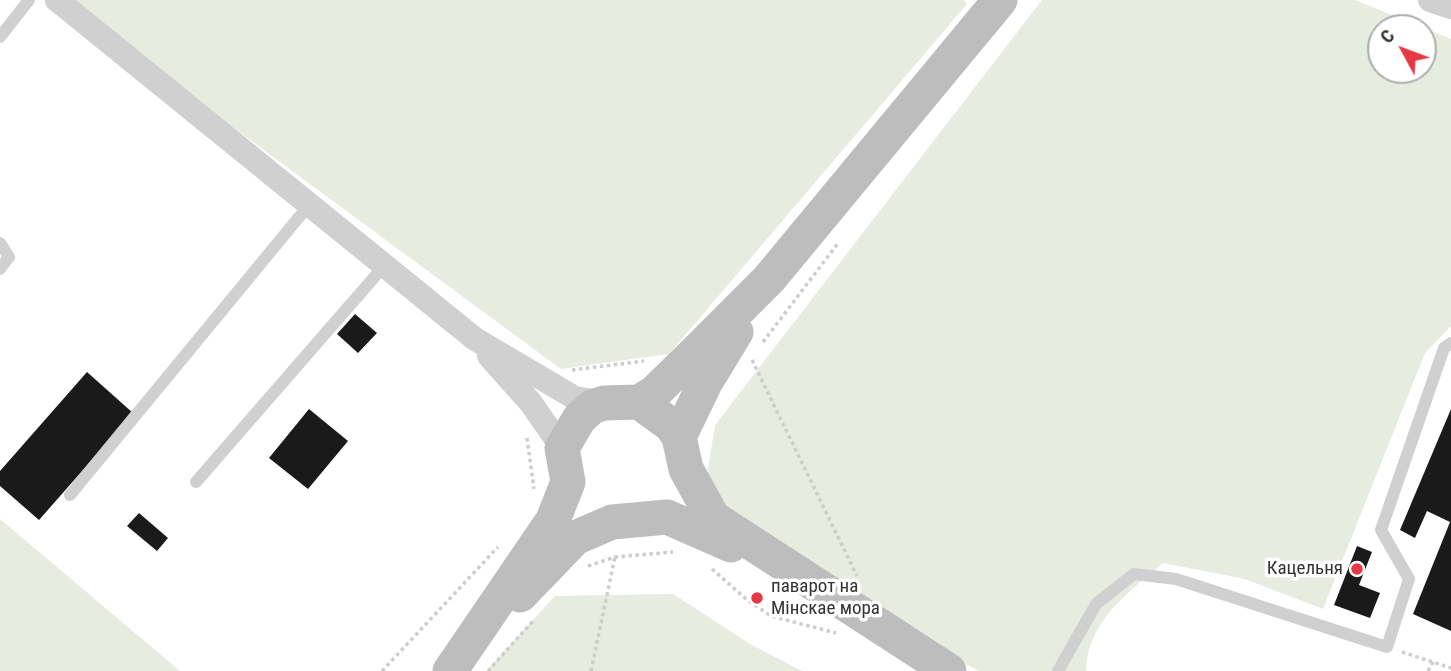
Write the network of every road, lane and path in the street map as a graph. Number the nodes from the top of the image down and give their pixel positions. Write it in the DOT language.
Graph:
graph roads {
  1 [pos="29,0"];
  2 [pos="57,0"];
  3 [pos="1000,0"];
  4 [pos="1430,0"];
  5 [pos="1451,7"];
  6 [pos="0,37"];
  7 [pos="309,205"];
  8 [pos="842,238"];
  9 [pos="0,243"];
  10 [pos="384,266"];
  11 [pos="0,268"];
  12 [pos="769,279"];
  13 [pos="475,339"];
  14 [pos="1451,343"];
  15 [pos="759,347"];
  16 [pos="648,361"];
  17 [pos="744,368"];
  18 [pos="568,371"];
  19 [pos="639,402"];
  20 [pos="604,403"];
  21 [pos="525,425"];
  22 [pos="682,453"];
  23 [pos="565,465"];
  24 [pos="196,482"];
  25 [pos="70,495"];
  26 [pos="535,497"];
  27 [pos="625,520"];
  28 [pos="500,544"];
  29 [pos="679,552"];
  30 [pos="615,556"];
  31 [pos="710,567"];
  32 [pos="579,569"];
  33 [pos="858,579"];
  34 [pos="822,591"];
  35 [pos="490,617"];
  36 [pos="838,634"];
  37 [pos="1387,647"];
  38 [pos="1433,662"];
  39 [pos="1451,668"];
  40 [pos="382,671"];
  41 [pos="450,671"];
  42 [pos="591,671"];
  43 [pos="949,671"];
  44 [pos="1058,671"];
  45 [pos="1429,671"];
  1 -- 6 [label="lane"];
  2 -- 7 [label="street"];
  3 -- 12 [label="street"];
  4 -- 5 [label="street"];
  7 -- 10 [label="street"];
  7 -- 25 [label="lane"];
  8 -- 15 [label="path"];
  9 -- 11 [label="lane"];
  10 -- 13 [label="street"];
  10 -- 24 [label="lane"];
  12 -- 19 [label="street"];
  12 -- 22 [label="street"];
  13 -- 20 [label="street"];
  13 -- 23 [label="street"];
  14 -- 37 [label="lane"];
  16 -- 18 [label="path"];
  17 -- 33 [label="path"];
  19 -- 20 [label="street"];
  19 -- 22 [label="street"];
  20 -- 23 [label="street"];
  21 -- 26 [label="path"];
  22 -- 27 [label="street"];
  22 -- 34 [label="street"];
  23 -- 27 [label="street"];
  23 -- 35 [label="street"];
  27 -- 34 [label="street"];
  27 -- 35 [label="street"];
  28 -- 40 [label="path"];
  29 -- 30 [label="path"];
  30 -- 32 [label="path"];
  30 -- 42 [label="path"];
  31 -- 36 [label="path"];
  34 -- 43 [label="street"];
  35 -- 41 [label="street"];
  37 -- 38 [label="path"];
  37 -- 44 [label="lane"];
  38 -- 39 [label="path"];
  38 -- 45 [label="path"];
}
